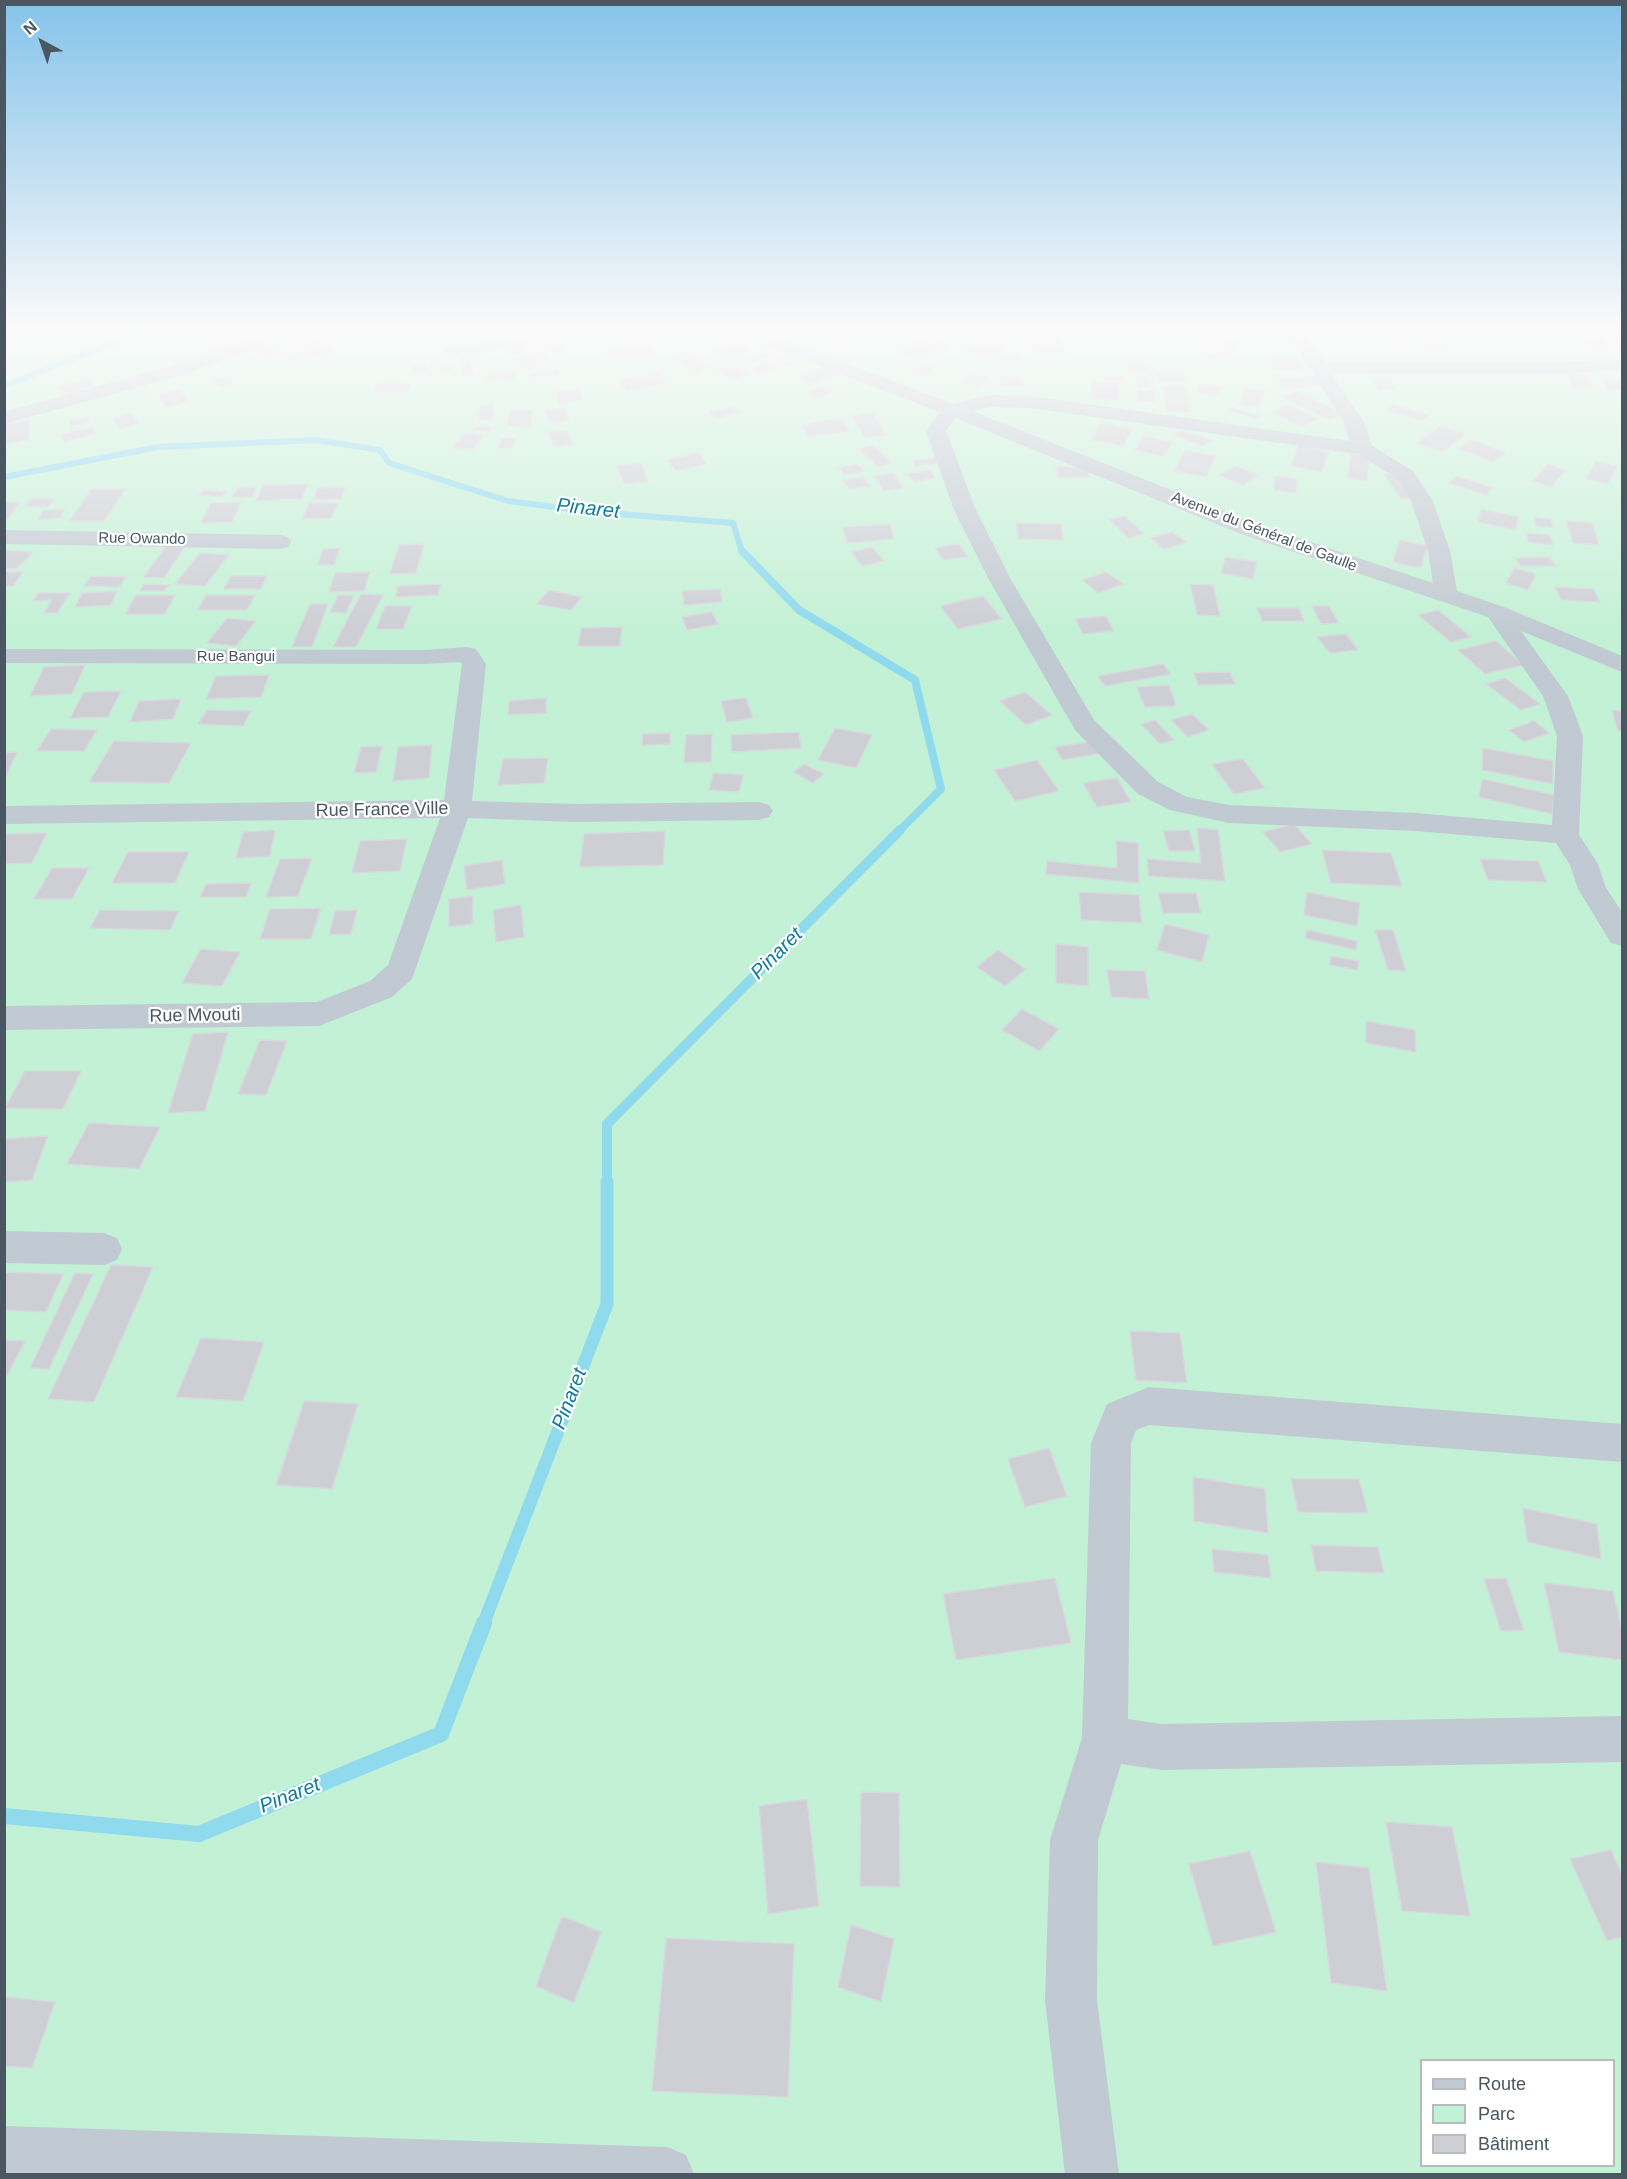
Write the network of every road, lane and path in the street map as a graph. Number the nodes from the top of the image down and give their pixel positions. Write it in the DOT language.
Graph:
graph roads {
  1 [pos="936,431"];
  2 [pos="1003,431"];
  3 [pos="1233,431"];
  4 [pos="1357,431"];
  5 [pos="1363,449"];
  6 [pos="4,537"];
  7 [pos="280,542"];
  8 [pos="1446,595"];
  9 [pos="1496,612"];
  10 [pos="4,656"];
  11 [pos="1623,665"];
  12 [pos="457,809"];
  13 [pos="759,811"];
  14 [pos="4,814"];
  15 [pos="1565,835"];
  16 [pos="1623,935"];
  17 [pos="4,1018"];
  18 [pos="4,1247"];
  19 [pos="104,1249"];
  20 [pos="1623,1443"];
  21 [pos="1105,1738"];
  22 [pos="1623,1739"];
  23 [pos="4,2153"];
  24 [pos="668,2175"];
  25 [pos="1092,2175"];
  1 -- 15 [label="street"];
  2 -- 8 [label="street, Avenue du Général de Gaulle"];
  3 -- 5 [label="street"];
  4 -- 5 [label="street"];
  5 -- 8 [label="street"];
  6 -- 7 [label="street, Rue Owando"];
  8 -- 9 [label="street, Avenue du Général de Gaulle"];
  9 -- 11 [label="street, Avenue du Général de Gaulle"];
  9 -- 15 [label="street"];
  10 -- 12 [label="street, Rue Bangui"];
  12 -- 13 [label="street, Rue France Ville"];
  12 -- 14 [label="street, Rue France Ville"];
  12 -- 17 [label="street, Rue Mvouti"];
  15 -- 16 [label="street"];
  18 -- 19 [label="street"];
  20 -- 21 [label="street"];
  21 -- 22 [label="street"];
  21 -- 25 [label="street"];
  23 -- 24 [label="street"];
}
